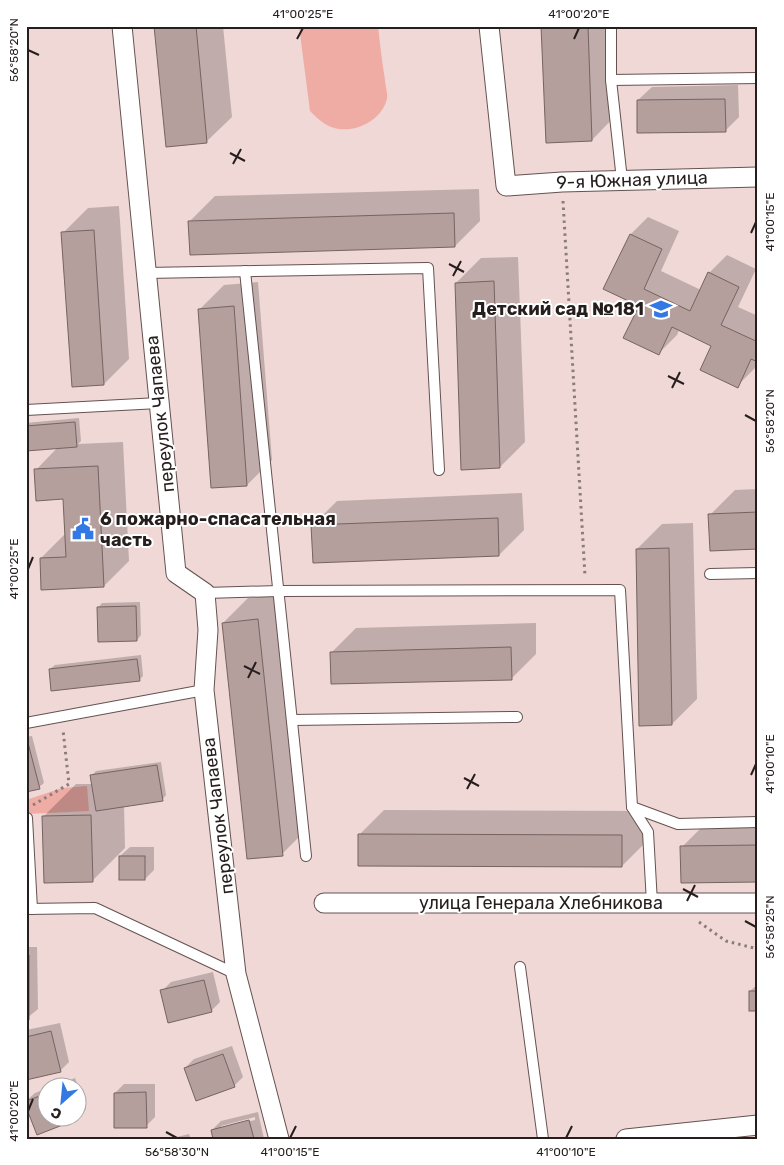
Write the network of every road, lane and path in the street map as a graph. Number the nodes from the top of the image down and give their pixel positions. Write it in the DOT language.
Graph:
graph roads {
  1 [pos="122,26"];
  2 [pos="489,26"];
  3 [pos="611,26"];
  4 [pos="758,78"];
  5 [pos="611,80"];
  6 [pos="758,177"];
  7 [pos="622,180"];
  8 [pos="562,182"];
  9 [pos="245,271"];
  10 [pos="146,273"];
  11 [pos="159,403"];
  12 [pos="26,410"];
  13 [pos="439,470"];
  14 [pos="758,573"];
  15 [pos="710,574"];
  16 [pos="586,590"];
  17 [pos="278,591"];
  18 [pos="206,593"];
  19 [pos="204,690"];
  20 [pos="518,716"];
  21 [pos="61,717"];
  22 [pos="292,720"];
  23 [pos="26,723"];
  24 [pos="632,808"];
  25 [pos="26,818"];
  26 [pos="758,822"];
  27 [pos="306,856"];
  28 [pos="324,903"];
  29 [pos="652,903"];
  30 [pos="673,903"];
  31 [pos="758,903"];
  32 [pos="29,909"];
  33 [pos="758,949"];
  34 [pos="520,967"];
  35 [pos="236,974"];
  36 [pos="758,1125"];
  37 [pos="280,1139"];
  38 [pos="543,1139"];
  39 [pos="626,1139"];
  1 -- 10 [label="street, переулок Чапаева"];
  2 -- 8 [label="street, 9-я Южная улица"];
  3 -- 5 [label="lane"];
  4 -- 5 [label="lane"];
  5 -- 7 [label="lane"];
  6 -- 7 [label="street, 9-я Южная улица"];
  7 -- 8 [label="street, 9-я Южная улица"];
  8 -- 16 [label="path"];
  9 -- 10 [label="lane"];
  9 -- 13 [label="lane"];
  9 -- 17 [label="lane"];
  10 -- 11 [label="street, переулок Чапаева"];
  11 -- 12 [label="lane"];
  11 -- 18 [label="street, переулок Чапаева"];
  14 -- 15 [label="lane"];
  16 -- 17 [label="lane"];
  16 -- 24 [label="lane"];
  17 -- 18 [label="lane"];
  17 -- 22 [label="lane"];
  18 -- 19 [label="street, переулок Чапаева"];
  19 -- 21 [label="lane"];
  19 -- 35 [label="street, переулок Чапаева"];
  20 -- 22 [label="lane"];
  21 -- 23 [label="lane"];
  21 -- 25 [label="path"];
  22 -- 27 [label="lane"];
  24 -- 26 [label="lane"];
  24 -- 29 [label="lane"];
  25 -- 32 [label="lane"];
  28 -- 29 [label="street, улица Генерала Хлебникова"];
  29 -- 30 [label="street, улица Генерала Хлебникова"];
  30 -- 31 [label="street, улица Генерала Хлебникова"];
  30 -- 33 [label="path"];
  32 -- 35 [label="lane"];
  34 -- 38 [label="lane"];
  35 -- 37 [label="street, переулок Чапаева"];
  36 -- 39 [label="street"];
}
